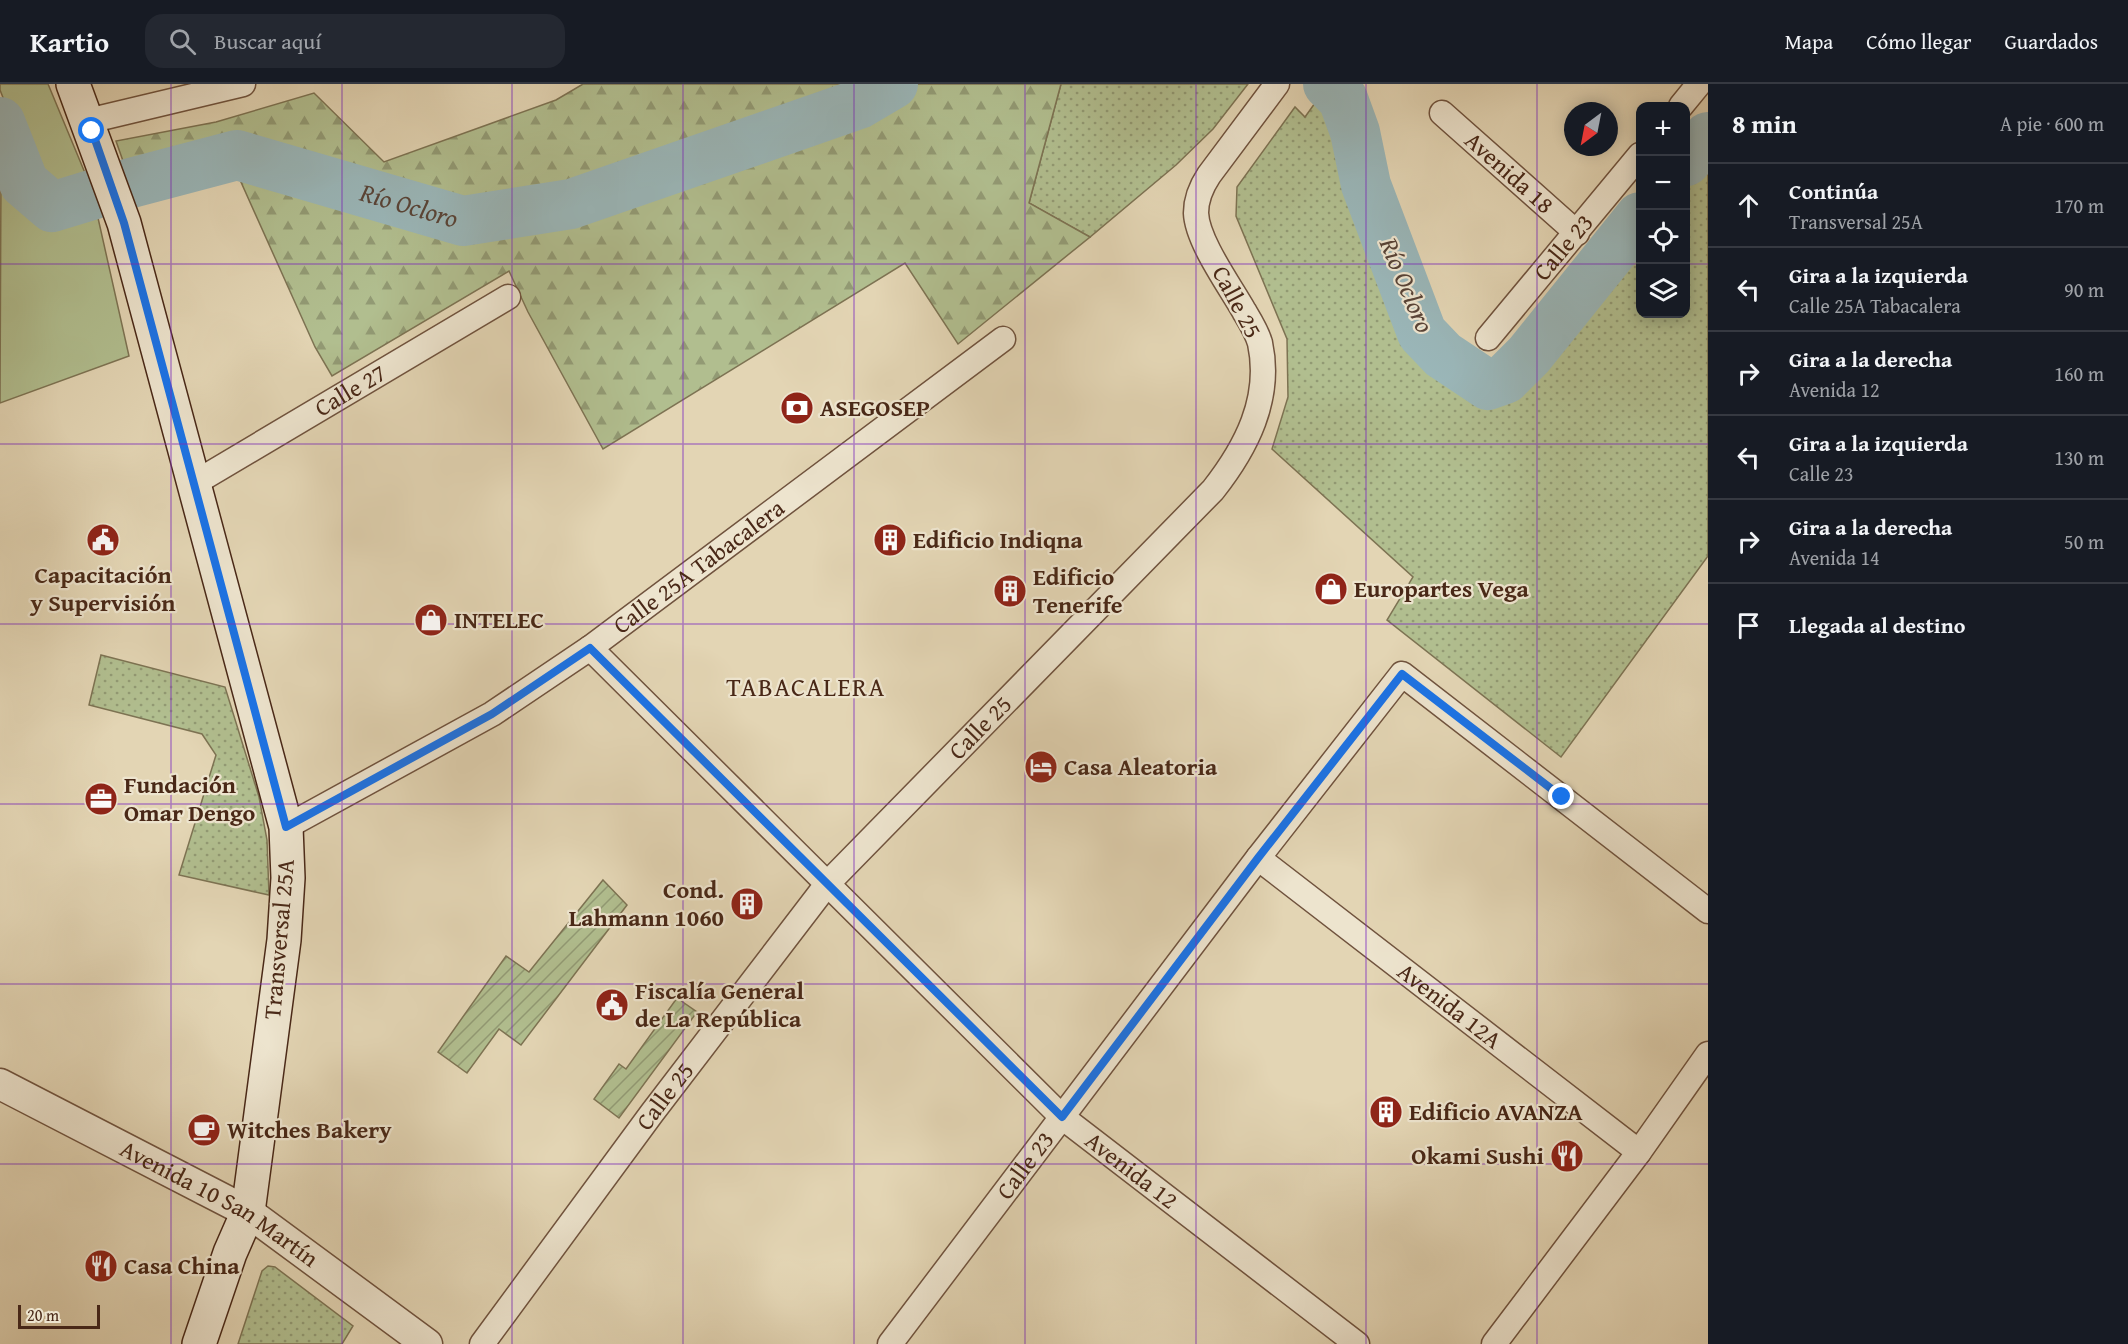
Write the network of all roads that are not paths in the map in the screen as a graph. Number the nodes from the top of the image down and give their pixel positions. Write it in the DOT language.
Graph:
graph roads {
  1 [pos="73,84"];
  2 [pos="243,84"];
  3 [pos="1700,84"];
  4 [pos="1274,89"];
  5 [pos="1684,102"];
  6 [pos="1442,113"];
  7 [pos="90,126"];
  8 [pos="1640,156"];
  9 [pos="1577,233"];
  10 [pos="508,297"];
  11 [pos="1488,338"];
  12 [pos="1003,339"];
  13 [pos="193,484"];
  14 [pos="590,648"];
  15 [pos="286,827"];
  16 [pos="1258,858"];
  17 [pos="828,884"];
  18 [pos="1708,911"];
  19 [pos="1708,1054"];
  20 [pos="0,1084"];
  21 [pos="1062,1117"];
  22 [pos="1640,1152"];
  23 [pos="248,1212"];
  24 [pos="199,1344"];
  25 [pos="427,1344"];
  26 [pos="482,1344"];
  27 [pos="890,1344"];
  28 [pos="1357,1344"];
  29 [pos="1494,1344"];
  1 -- 7 [label="main road, Transversal 25A"];
  2 -- 7 [label="street"];
  3 -- 5 [label="street"];
  4 -- 17 [label="street, Calle 25"];
  6 -- 9 [label="street, Avenida 18"];
  7 -- 13 [label="main road, Transversal 25A"];
  8 -- 9 [label="street, Calle 23"];
  9 -- 11 [label="street, Calle 23"];
  10 -- 13 [label="street, Calle 27"];
  12 -- 14 [label="street, Calle 25A Tabacalera"];
  13 -- 15 [label="main road, Transversal 25A"];
  14 -- 15 [label="street, Calle 25A Tabacalera"];
  14 -- 17 [label="street, Avenida 12"];
  15 -- 23 [label="main road, Transversal 25A"];
  16 -- 18 [label="street, Calle 23"];
  16 -- 21 [label="street, Calle 23"];
  16 -- 22 [label="street, Avenida 12A"];
  17 -- 21 [label="street, Avenida 12"];
  17 -- 26 [label="street, Calle 25"];
  19 -- 22 [label="street"];
  20 -- 23 [label="street, Avenida 10 San Martín"];
  21 -- 27 [label="street, Calle 23"];
  21 -- 28 [label="street, Avenida 12"];
  22 -- 29 [label="street"];
  23 -- 24 [label="main road, Transversal 25A"];
  23 -- 25 [label="street, Avenida 10 San Martín"];
}
